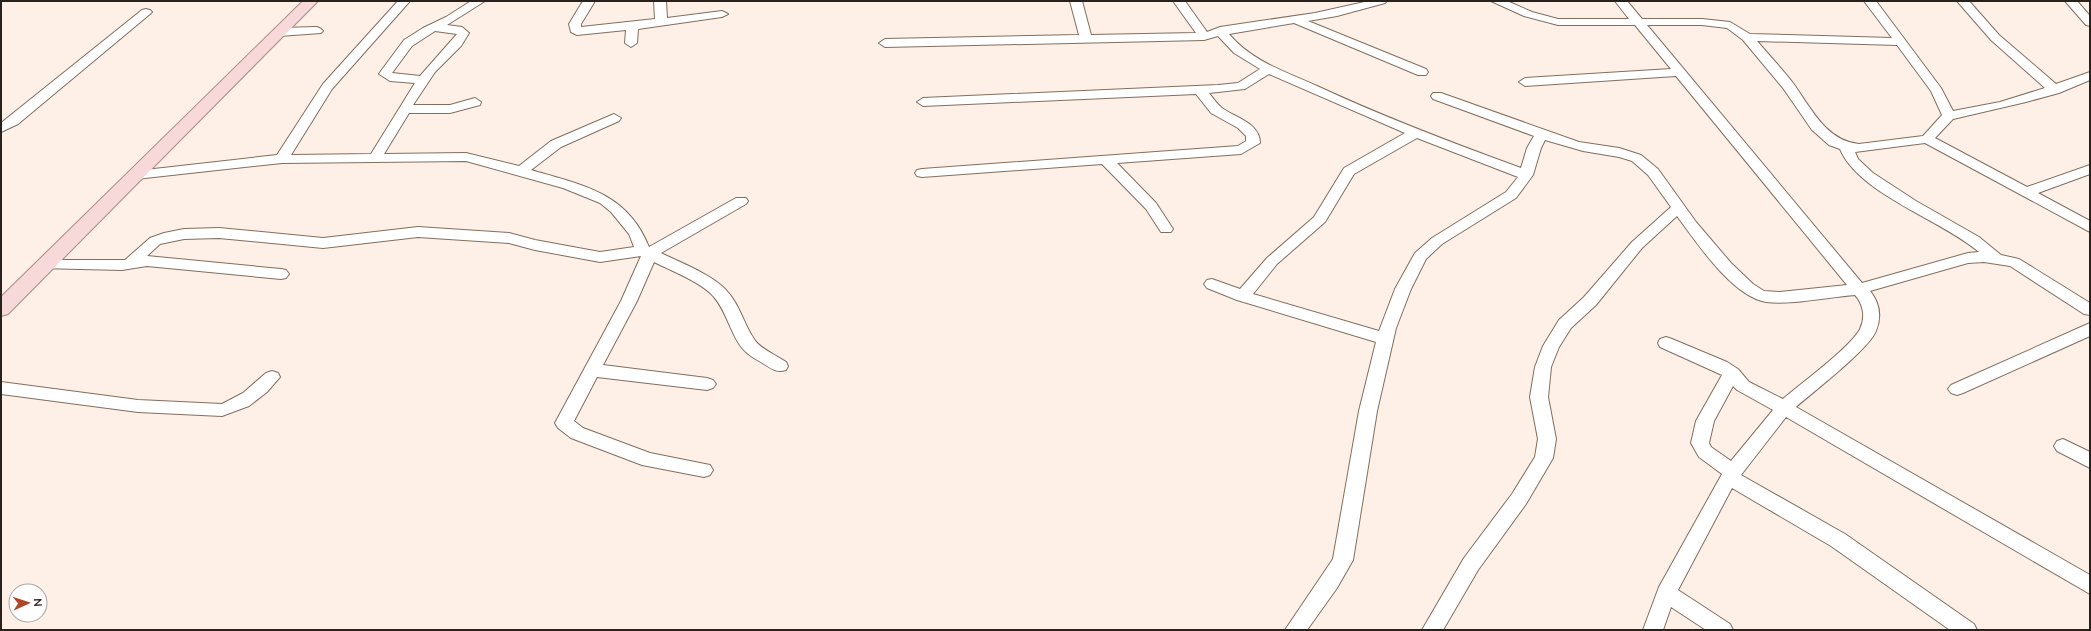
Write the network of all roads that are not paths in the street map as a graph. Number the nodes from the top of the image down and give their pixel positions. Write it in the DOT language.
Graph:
graph roads {
  1 [pos="310,1"];
  2 [pos="404,1"];
  3 [pos="479,1"];
  4 [pos="589,1"];
  5 [pos="660,1"];
  6 [pos="1076,1"];
  7 [pos="1179,1"];
  8 [pos="1381,1"];
  9 [pos="1497,1"];
  10 [pos="1621,1"];
  11 [pos="1870,1"];
  12 [pos="1963,1"];
  13 [pos="2070,1"];
  14 [pos="146,12"];
  15 [pos="722,14"];
  16 [pos="1298,21"];
  17 [pos="661,22"];
  18 [pos="1638,23"];
  19 [pos="2090,23"];
  20 [pos="632,26"];
  21 [pos="434,27"];
  22 [pos="317,31"];
  23 [pos="1220,31"];
  24 [pos="279,32"];
  25 [pos="1204,36"];
  26 [pos="1747,37"];
  27 [pos="1086,39"];
  28 [pos="1900,42"];
  29 [pos="630,43"];
  30 [pos="885,44"];
  31 [pos="1269,69"];
  32 [pos="1422,72"];
  33 [pos="1679,72"];
  34 [pos="2090,76"];
  35 [pos="424,80"];
  36 [pos="1525,82"];
  37 [pos="1200,90"];
  38 [pos="2055,90"];
  39 [pos="1437,96"];
  40 [pos="475,102"];
  41 [pos="923,102"];
  42 [pos="406,109"];
  43 [pos="1949,116"];
  44 [pos="614,118"];
  45 [pos="1,128"];
  46 [pos="1414,134"];
  47 [pos="1542,136"];
  48 [pos="1927,139"];
  49 [pos="1846,147"];
  50 [pos="375,158"];
  51 [pos="282,159"];
  52 [pos="1106,160"];
  53 [pos="2090,169"];
  54 [pos="521,171"];
  55 [pos="922,173"];
  56 [pos="136,175"];
  57 [pos="1526,175"];
  58 [pos="2027,192"];
  59 [pos="741,201"];
  60 [pos="1678,208"];
  61 [pos="2090,227"];
  62 [pos="1166,229"];
  63 [pos="646,252"];
  64 [pos="1995,258"];
  65 [pos="129,264"];
  66 [pos="44,265"];
  67 [pos="281,274"];
  68 [pos="29,281"];
  69 [pos="1212,284"];
  70 [pos="1859,288"];
  71 [pos="1,294"];
  72 [pos="1242,296"];
  73 [pos="1,309"];
  74 [pos="2090,310"];
  75 [pos="2090,329"];
  76 [pos="1385,338"];
  77 [pos="1666,343"];
  78 [pos="780,366"];
  79 [pos="592,370"];
  80 [pos="1732,373"];
  81 [pos="272,376"];
  82 [pos="706,384"];
  83 [pos="1,388"];
  84 [pos="1957,389"];
  85 [pos="1784,408"];
  86 [pos="2063,446"];
  87 [pos="2090,461"];
  88 [pos="704,470"];
  89 [pos="1731,475"];
  90 [pos="2090,585"];
  91 [pos="1666,593"];
  92 [pos="1958,628"];
  93 [pos="1296,630"];
  94 [pos="1432,630"];
  95 [pos="1653,630"];
  96 [pos="1723,630"];
  1 -- 24 [label="main road"];
  2 -- 51 [label="street"];
  3 -- 21 [label="street"];
  4 -- 20 [label="street"];
  5 -- 17 [label="street"];
  6 -- 27 [label="street"];
  7 -- 25 [label="street"];
  8 -- 16 [label="street"];
  9 -- 18 [label="street"];
  10 -- 18 [label="street"];
  11 -- 28 [label="street"];
  12 -- 38 [label="street"];
  13 -- 19 [label="street"];
  14 -- 45 [label="street"];
  15 -- 17 [label="street"];
  16 -- 23 [label="street"];
  16 -- 32 [label="street"];
  17 -- 20 [label="street"];
  18 -- 26 [label="street"];
  18 -- 33 [label="street"];
  20 -- 29 [label="street"];
  21 -- 35 [label="street"];
  21 -- 35 [label="street"];
  22 -- 24 [label="street"];
  23 -- 25 [label="street"];
  23 -- 31 [label="street"];
  24 -- 56 [label="main road"];
  25 -- 27 [label="street"];
  26 -- 28 [label="street"];
  26 -- 49 [label="street"];
  27 -- 30 [label="street"];
  28 -- 43 [label="street"];
  31 -- 37 [label="street"];
  31 -- 46 [label="street"];
  33 -- 36 [label="street"];
  33 -- 70 [label="street"];
  34 -- 38 [label="street"];
  35 -- 42 [label="street"];
  37 -- 41 [label="street"];
  37 -- 52 [label="street"];
  38 -- 43 [label="street"];
  39 -- 47 [label="street"];
  40 -- 42 [label="street"];
  42 -- 50 [label="street"];
  43 -- 48 [label="street"];
  44 -- 54 [label="street"];
  46 -- 57 [label="street"];
  46 -- 72 [label="street"];
  47 -- 57 [label="street"];
  47 -- 60 [label="street"];
  48 -- 49 [label="street"];
  48 -- 58 [label="street"];
  49 -- 64 [label="street"];
  50 -- 51 [label="street"];
  50 -- 54 [label="street"];
  51 -- 56 [label="street"];
  52 -- 55 [label="street"];
  52 -- 62 [label="street"];
  53 -- 58 [label="street"];
  54 -- 63 [label="street"];
  56 -- 66 [label="main road"];
  57 -- 76 [label="street"];
  58 -- 61 [label="street"];
  59 -- 63 [label="street"];
  60 -- 70 [label="street"];
  60 -- 94 [label="street"];
  63 -- 65 [label="street"];
  63 -- 78 [label="street"];
  63 -- 79 [label="street"];
  64 -- 70 [label="street"];
  64 -- 74 [label="street"];
  65 -- 66 [label="street"];
  65 -- 67 [label="street"];
  66 -- 68 [label="main road"];
  68 -- 71 [label="main road"];
  68 -- 73 [label="main road"];
  69 -- 72 [label="street"];
  70 -- 85 [label="street"];
  72 -- 76 [label="street"];
  75 -- 84 [label="street"];
  76 -- 93 [label="street"];
  77 -- 80 [label="street"];
  79 -- 82 [label="street"];
  79 -- 88 [label="street"];
  80 -- 85 [label="street"];
  80 -- 89 [label="street"];
  81 -- 83 [label="street"];
  85 -- 89 [label="street"];
  85 -- 90 [label="street"];
  86 -- 87 [label="street"];
  89 -- 91 [label="street"];
  89 -- 92 [label="street"];
  91 -- 95 [label="street"];
  91 -- 96 [label="street"];
}
